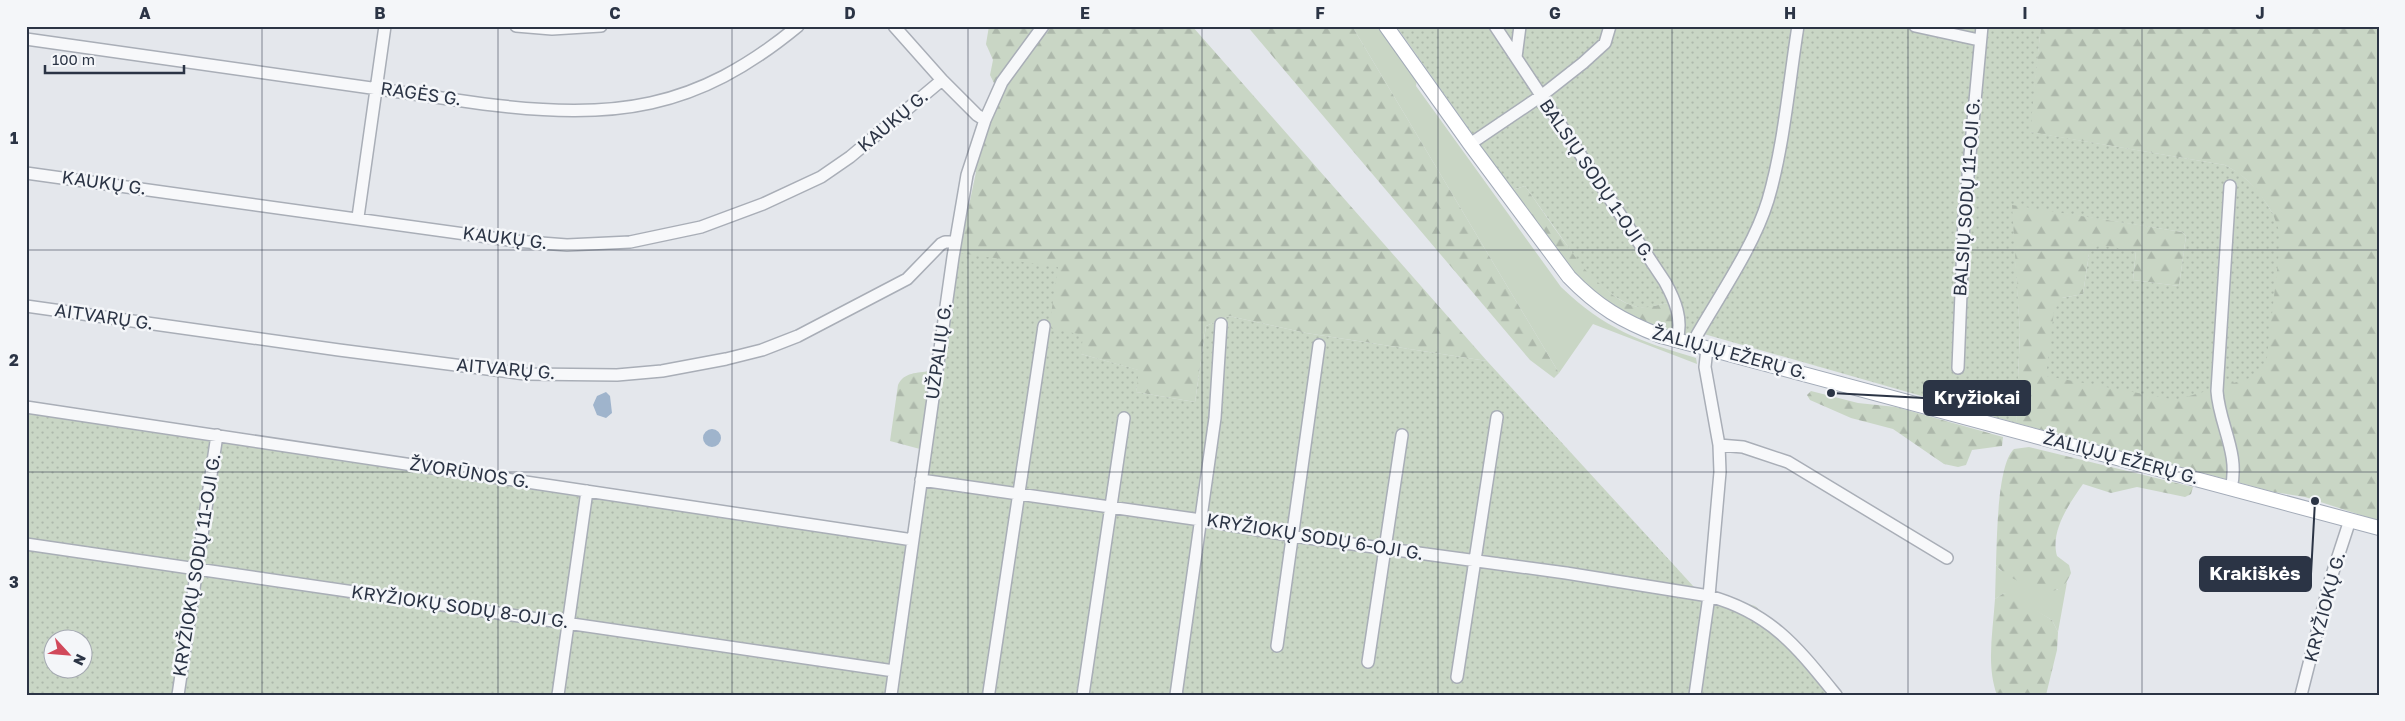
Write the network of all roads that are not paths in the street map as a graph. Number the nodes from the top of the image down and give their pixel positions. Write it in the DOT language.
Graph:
graph roads {
  1 [pos="385,26"];
  2 [pos="516,26"];
  3 [pos="602,26"];
  4 [pos="798,26"];
  5 [pos="894,26"];
  6 [pos="1043,26"];
  7 [pos="1386,26"];
  8 [pos="1495,26"];
  9 [pos="1520,26"];
  10 [pos="1610,26"];
  11 [pos="1798,26"];
  12 [pos="1914,26"];
  13 [pos="1982,26"];
  14 [pos="26,38"];
  15 [pos="1979,40"];
  16 [pos="1516,58"];
  17 [pos="942,80"];
  18 [pos="375,87"];
  19 [pos="1541,96"];
  20 [pos="985,120"];
  21 [pos="1470,144"];
  22 [pos="26,172"];
  23 [pos="2230,186"];
  24 [pos="358,217"];
  25 [pos="955,242"];
  26 [pos="26,306"];
  27 [pos="1221,324"];
  28 [pos="1044,326"];
  29 [pos="1677,340"];
  30 [pos="1319,345"];
  31 [pos="1701,346"];
  32 [pos="1958,368"];
  33 [pos="26,407"];
  34 [pos="1497,417"];
  35 [pos="1124,418"];
  36 [pos="217,434"];
  37 [pos="1402,435"];
  38 [pos="1719,445"];
  39 [pos="921,480"];
  40 [pos="2231,488"];
  41 [pos="587,491"];
  42 [pos="1019,494"];
  43 [pos="1110,508"];
  44 [pos="1201,520"];
  45 [pos="2350,520"];
  46 [pos="2379,528"];
  47 [pos="1293,536"];
  48 [pos="913,540"];
  49 [pos="26,544"];
  50 [pos="1384,547"];
  51 [pos="1948,558"];
  52 [pos="1475,561"];
  53 [pos="196,569"];
  54 [pos="1709,596"];
  55 [pos="568,623"];
  56 [pos="1277,646"];
  57 [pos="1368,662"];
  58 [pos="894,671"];
  59 [pos="1457,676"];
  60 [pos="989,692"];
  61 [pos="178,695"];
  62 [pos="558,695"];
  63 [pos="891,695"];
  64 [pos="1084,695"];
  65 [pos="1176,695"];
  66 [pos="1695,695"];
  67 [pos="1836,695"];
  68 [pos="2301,695"];
  1 -- 18 [label="street"];
  2 -- 3 [label="street"];
  4 -- 18 [label="street, RAGĖS G."];
  5 -- 17 [label="street"];
  6 -- 20 [label="street, UŽPALIŲ G."];
  7 -- 21 [label="main road, ŽALIŲJŲ EŽERŲ G."];
  8 -- 16 [label="street, BALSIŲ SODŲ 1-OJI G."];
  9 -- 16 [label="street"];
  10 -- 19 [label="street"];
  11 -- 31 [label="street"];
  12 -- 15 [label="street"];
  13 -- 15 [label="street, BALSIŲ SODŲ 11-OJI G."];
  14 -- 18 [label="street, RAGĖS G."];
  15 -- 32 [label="street, BALSIŲ SODŲ 11-OJI G."];
  16 -- 19 [label="street, BALSIŲ SODŲ 1-OJI G."];
  17 -- 20 [label="street"];
  17 -- 24 [label="street, KAUKŲ G."];
  18 -- 24 [label="street"];
  19 -- 21 [label="street"];
  19 -- 29 [label="street, BALSIŲ SODŲ 1-OJI G."];
  20 -- 25 [label="street, UŽPALIŲ G."];
  21 -- 29 [label="main road, ŽALIŲJŲ EŽERŲ G."];
  22 -- 24 [label="street, KAUKŲ G."];
  23 -- 40 [label="street"];
  25 -- 26 [label="street, AITVARŲ G."];
  25 -- 39 [label="street, UŽPALIŲ G."];
  27 -- 44 [label="street"];
  28 -- 42 [label="street"];
  29 -- 31 [label="main road, ŽALIŲJŲ EŽERŲ G."];
  30 -- 47 [label="street"];
  31 -- 38 [label="street"];
  31 -- 40 [label="main road, ŽALIŲJŲ EŽERŲ G."];
  33 -- 36 [label="street, ŽVORŪNOS G."];
  34 -- 52 [label="street"];
  35 -- 43 [label="street"];
  36 -- 41 [label="street, ŽVORŪNOS G."];
  36 -- 53 [label="street, KRYŽIOKŲ SODŲ 11-OJI G."];
  37 -- 50 [label="street"];
  38 -- 51 [label="street"];
  38 -- 54 [label="street"];
  39 -- 42 [label="street, KRYŽIOKŲ SODŲ 6-OJI G."];
  39 -- 48 [label="street, UŽPALIŲ G."];
  40 -- 45 [label="main road, ŽALIŲJŲ EŽERŲ G."];
  41 -- 48 [label="street, ŽVORŪNOS G."];
  41 -- 55 [label="street"];
  42 -- 43 [label="street, KRYŽIOKŲ SODŲ 6-OJI G."];
  42 -- 60 [label="street"];
  43 -- 44 [label="street, KRYŽIOKŲ SODŲ 6-OJI G."];
  43 -- 64 [label="street"];
  44 -- 47 [label="street, KRYŽIOKŲ SODŲ 6-OJI G."];
  44 -- 65 [label="street"];
  45 -- 46 [label="main road, ŽALIŲJŲ EŽERŲ G."];
  45 -- 68 [label="street, KRYŽIOKŲ G."];
  47 -- 50 [label="street, KRYŽIOKŲ SODŲ 6-OJI G."];
  47 -- 56 [label="street"];
  48 -- 58 [label="street, UŽPALIŲ G."];
  49 -- 53 [label="street, KRYŽIOKŲ SODŲ 8-OJI G."];
  50 -- 52 [label="street, KRYŽIOKŲ SODŲ 6-OJI G."];
  50 -- 57 [label="street"];
  52 -- 54 [label="street, KRYŽIOKŲ SODŲ 6-OJI G."];
  52 -- 59 [label="street"];
  53 -- 55 [label="street, KRYŽIOKŲ SODŲ 8-OJI G."];
  53 -- 61 [label="street, KRYŽIOKŲ SODŲ 11-OJI G."];
  54 -- 66 [label="street"];
  54 -- 67 [label="street, KRYŽIOKŲ SODŲ 6-OJI G."];
  55 -- 58 [label="street, KRYŽIOKŲ SODŲ 8-OJI G."];
  55 -- 62 [label="street"];
  58 -- 63 [label="street, UŽPALIŲ G."];
}
